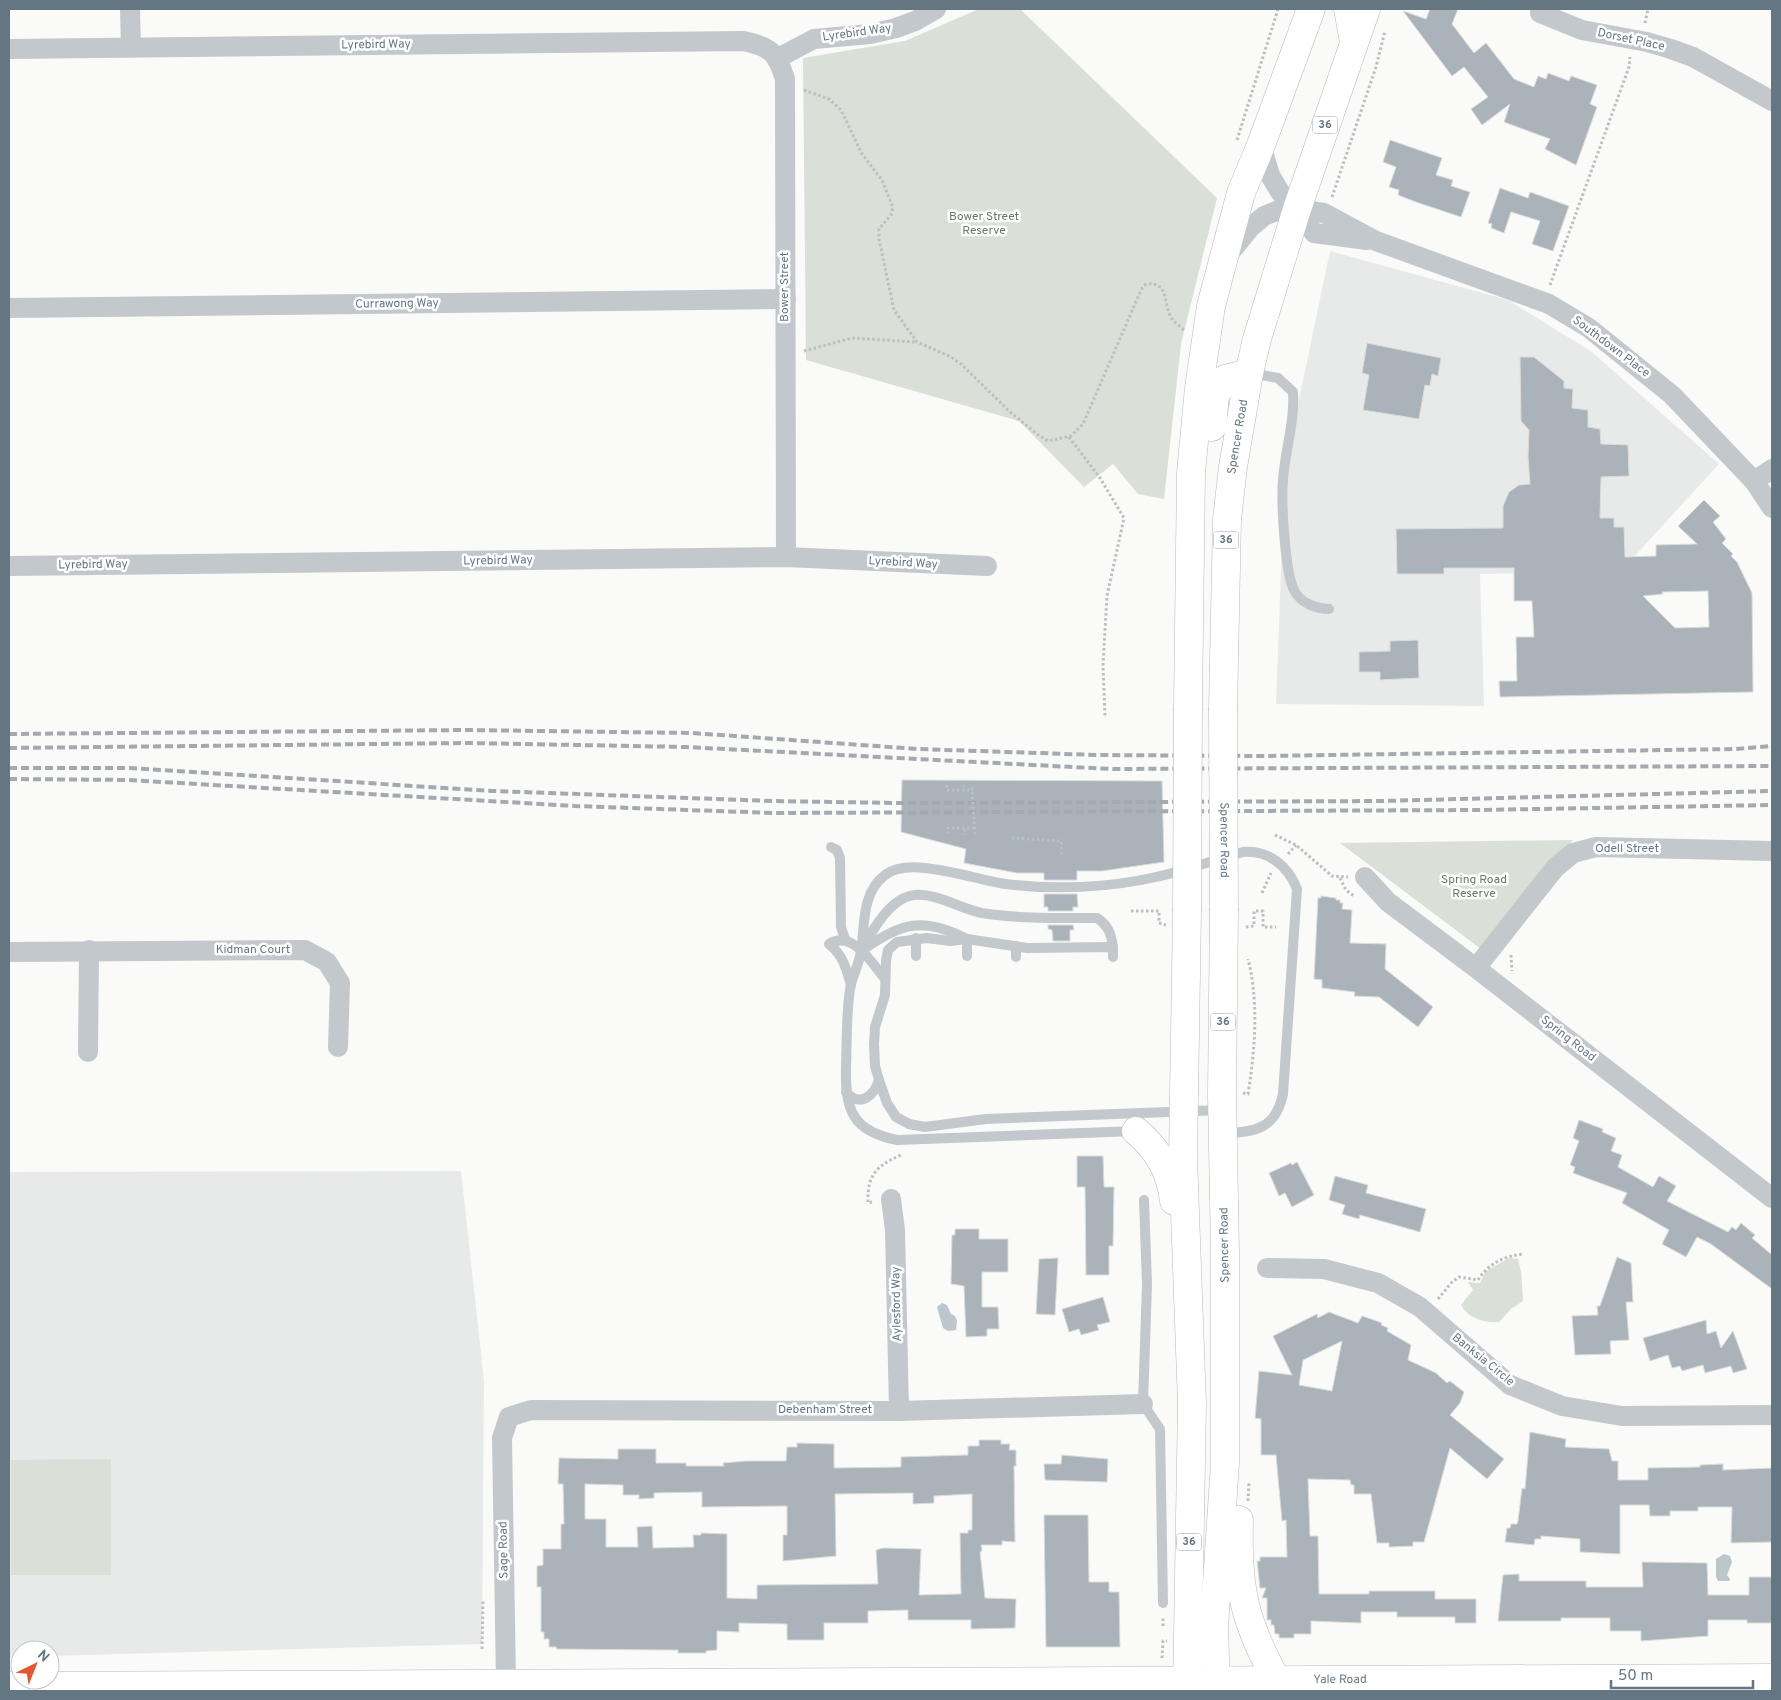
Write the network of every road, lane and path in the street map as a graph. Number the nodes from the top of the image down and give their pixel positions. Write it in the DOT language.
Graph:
graph roads {
  1 [pos="130,9"];
  2 [pos="936,9"];
  3 [pos="1311,9"];
  4 [pos="1348,9"];
  5 [pos="1366,9"];
  6 [pos="1540,13"];
  7 [pos="1386,28"];
  8 [pos="1632,39"];
  9 [pos="1354,42"];
  10 [pos="131,47"];
  11 [pos="9,49"];
  12 [pos="778,58"];
  13 [pos="798,89"];
  14 [pos="1772,102"];
  15 [pos="1261,145"];
  16 [pos="1332,197"];
  17 [pos="1296,209"];
  18 [pos="1220,267"];
  19 [pos="786,299"];
  20 [pos="1543,301"];
  21 [pos="9,308"];
  22 [pos="1190,334"];
  23 [pos="917,342"];
  24 [pos="785,353"];
  25 [pos="1249,373"];
  26 [pos="1069,437"];
  27 [pos="1772,469"];
  28 [pos="1754,481"];
  29 [pos="1772,508"];
  30 [pos="786,557"];
  31 [pos="1188,565"];
  32 [pos="9,566"];
  33 [pos="987,566"];
  34 [pos="1329,609"];
  35 [pos="1105,716"];
  36 [pos="947,786"];
  37 [pos="974,828"];
  38 [pos="948,833"];
  39 [pos="1275,835"];
  40 [pos="975,837"];
  41 [pos="1012,838"];
  42 [pos="831,847"];
  43 [pos="1772,851"];
  44 [pos="1062,856"];
  45 [pos="1365,877"];
  46 [pos="1131,911"];
  47 [pos="1178,919"];
  48 [pos="1236,919"];
  49 [pos="1276,927"];
  50 [pos="1244,936"];
  51 [pos="916,938"];
  52 [pos="845,939"];
  53 [pos="967,939"];
  54 [pos="88,950"];
  55 [pos="861,951"];
  56 [pos="9,952"];
  57 [pos="1512,952"];
  58 [pos="1247,955"];
  59 [pos="916,956"];
  60 [pos="967,956"];
  61 [pos="1476,968"];
  62 [pos="885,979"];
  63 [pos="851,985"];
  64 [pos="1517,999"];
  65 [pos="338,1047"];
  66 [pos="88,1052"];
  67 [pos="879,1080"];
  68 [pos="846,1092"];
  69 [pos="1248,1094"];
  70 [pos="1184,1112"];
  71 [pos="1222,1121"];
  72 [pos="1136,1131"];
  73 [pos="906,1153"];
  74 [pos="891,1198"];
  75 [pos="1772,1198"];
  76 [pos="1144,1200"];
  77 [pos="1524,1254"];
  78 [pos="1267,1268"];
  79 [pos="1428,1314"];
  80 [pos="1189,1354"];
  81 [pos="1143,1404"];
  82 [pos="899,1410"];
  83 [pos="1772,1415"];
  84 [pos="509,1417"];
  85 [pos="1225,1463"];
  86 [pos="1163,1603"];
  87 [pos="1772,1678"];
  88 [pos="1278,1681"];
  89 [pos="506,1683"];
  90 [pos="1110,1686"];
  91 [pos="1186,1686"];
  92 [pos="1216,1687"];
  93 [pos="60,1688"];
  94 [pos="280,1688"];
  1 -- 10 [label="street"];
  2 -- 12 [label="street, Lyrebird Way"];
  3 -- 15 [label="main road, 36"];
  4 -- 9 [label="main road"];
  5 -- 9 [label="main road, Spencer Road / 36"];
  6 -- 8 [label="street, Dorset Place"];
  7 -- 16 [label="path"];
  8 -- 14 [label="street, Dorset Place"];
  8 -- 20 [label="path"];
  9 -- 17 [label="main road, Spencer Road / 36"];
  10 -- 11 [label="street, Lyrebird Way"];
  10 -- 12 [label="street, Lyrebird Way"];
  12 -- 19 [label="street, Bower Street"];
  13 -- 23 [label="path"];
  15 -- 17 [label="street"];
  15 -- 18 [label="main road, 36"];
  17 -- 18 [label="street, Southdown Place"];
  17 -- 20 [label="street, Southdown Place"];
  17 -- 25 [label="main road, Spencer Road / 36"];
  18 -- 31 [label="main road, 36"];
  19 -- 21 [label="street, Currawong Way"];
  19 -- 24 [label="street, Bower Street"];
  20 -- 28 [label="street, Southdown Place"];
  22 -- 26 [label="path"];
  23 -- 24 [label="path"];
  23 -- 26 [label="path"];
  24 -- 30 [label="street, Bower Street"];
  25 -- 31 [label="main road"];
  25 -- 34 [label="lane"];
  25 -- 48 [label="main road, Spencer Road / 36, bridge"];
  26 -- 35 [label="path"];
  27 -- 28 [label="street"];
  28 -- 29 [label="street, Southdown Place"];
  30 -- 32 [label="street, Lyrebird Way"];
  30 -- 33 [label="street, Lyrebird Way"];
  31 -- 47 [label="main road, 36, bridge"];
  36 -- 37 [label="path, bridge"];
  37 -- 38 [label="path"];
  37 -- 40 [label="path, bridge"];
  39 -- 45 [label="path"];
  41 -- 44 [label="path"];
  42 -- 52 [label="lane"];
  43 -- 61 [label="street, Odell Street"];
  45 -- 61 [label="street, Spring Road"];
  46 -- 47 [label="path"];
  47 -- 70 [label="main road, 36"];
  48 -- 49 [label="path"];
  48 -- 50 [label="path"];
  48 -- 71 [label="main road, Spencer Road / 36"];
  51 -- 53 [label="lane"];
  51 -- 59 [label="lane"];
  51 -- 62 [label="lane"];
  52 -- 55 [label="lane"];
  52 -- 63 [label="lane"];
  53 -- 55 [label="lane"];
  53 -- 55 [label="lane"];
  53 -- 60 [label="lane"];
  54 -- 56 [label="street, Kidman Court"];
  54 -- 65 [label="street, Kidman Court"];
  54 -- 66 [label="street"];
  55 -- 62 [label="lane"];
  55 -- 63 [label="lane"];
  55 -- 71 [label="lane"];
  57 -- 64 [label="path"];
  58 -- 69 [label="path"];
  61 -- 64 [label="street, Spring Road"];
  62 -- 67 [label="lane"];
  63 -- 68 [label="lane"];
  64 -- 75 [label="street, Spring Road"];
  67 -- 68 [label="lane"];
  67 -- 70 [label="lane"];
  68 -- 72 [label="lane"];
  70 -- 71 [label="lane"];
  70 -- 80 [label="main road, 36"];
  71 -- 85 [label="main road, Spencer Road / 36"];
  72 -- 80 [label="main road"];
  73 -- 74 [label="path"];
  74 -- 82 [label="street, Aylesford Way"];
  76 -- 81 [label="lane"];
  77 -- 79 [label="path"];
  78 -- 79 [label="street, Banksia Circle"];
  79 -- 83 [label="street, Banksia Circle"];
  80 -- 91 [label="main road, 36"];
  81 -- 82 [label="street, Debenham Street"];
  81 -- 86 [label="lane"];
  82 -- 84 [label="street, Debenham Street"];
  84 -- 89 [label="street, Sage Road"];
  85 -- 88 [label="main road"];
  85 -- 92 [label="main road, Spencer Road / 36"];
  87 -- 88 [label="main road, Yale Road"];
  88 -- 92 [label="main road, Yale Road"];
  89 -- 90 [label="main road, Yale Road"];
  89 -- 94 [label="main road, Yale Road"];
  90 -- 91 [label="main road, Yale Road"];
  91 -- 92 [label="main road, Yale Road"];
  93 -- 94 [label="main road, Yale Road"];
}
